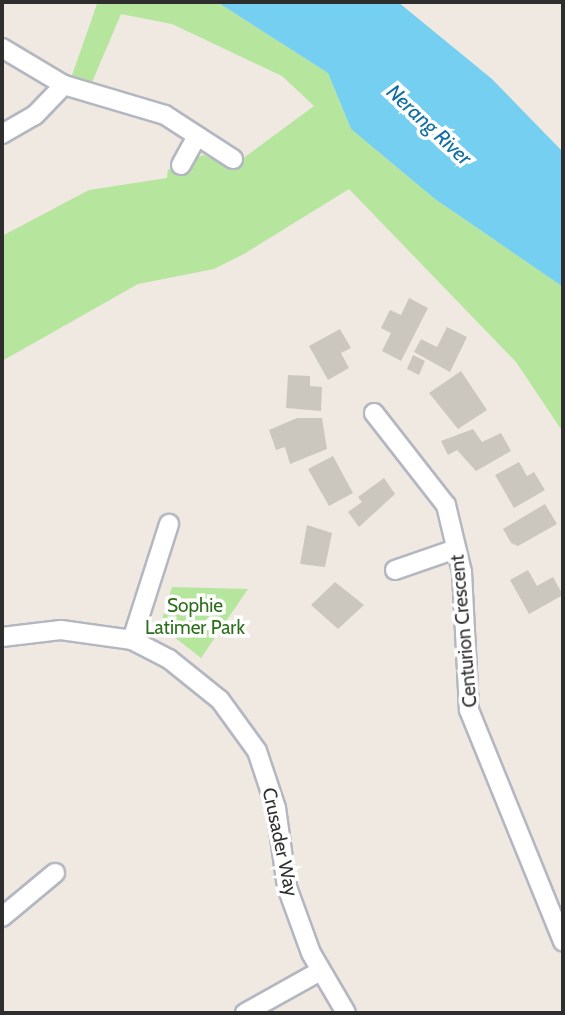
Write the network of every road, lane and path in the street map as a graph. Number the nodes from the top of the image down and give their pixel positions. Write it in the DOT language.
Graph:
graph roads {
  1 [pos="2,48"];
  2 [pos="64,85"];
  3 [pos="2,134"];
  4 [pos="197,136"];
  5 [pos="233,159"];
  6 [pos="181,165"];
  7 [pos="374,413"];
  8 [pos="169,524"];
  9 [pos="457,549"];
  10 [pos="395,570"];
  11 [pos="2,637"];
  12 [pos="132,640"];
  13 [pos="55,873"];
  14 [pos="2,917"];
  15 [pos="563,942"];
  16 [pos="320,971"];
  17 [pos="245,1013"];
  18 [pos="346,1013"];
  1 -- 2 [label="street"];
  2 -- 3 [label="street"];
  2 -- 4 [label="street"];
  4 -- 5 [label="street"];
  4 -- 6 [label="street"];
  7 -- 9 [label="street, Centurion Crescent"];
  8 -- 12 [label="street"];
  9 -- 10 [label="street"];
  9 -- 15 [label="street, Centurion Crescent"];
  11 -- 12 [label="street, Crusader Way"];
  12 -- 16 [label="street, Crusader Way"];
  13 -- 14 [label="street"];
  16 -- 17 [label="street"];
  16 -- 18 [label="street, Crusader Way"];
}
